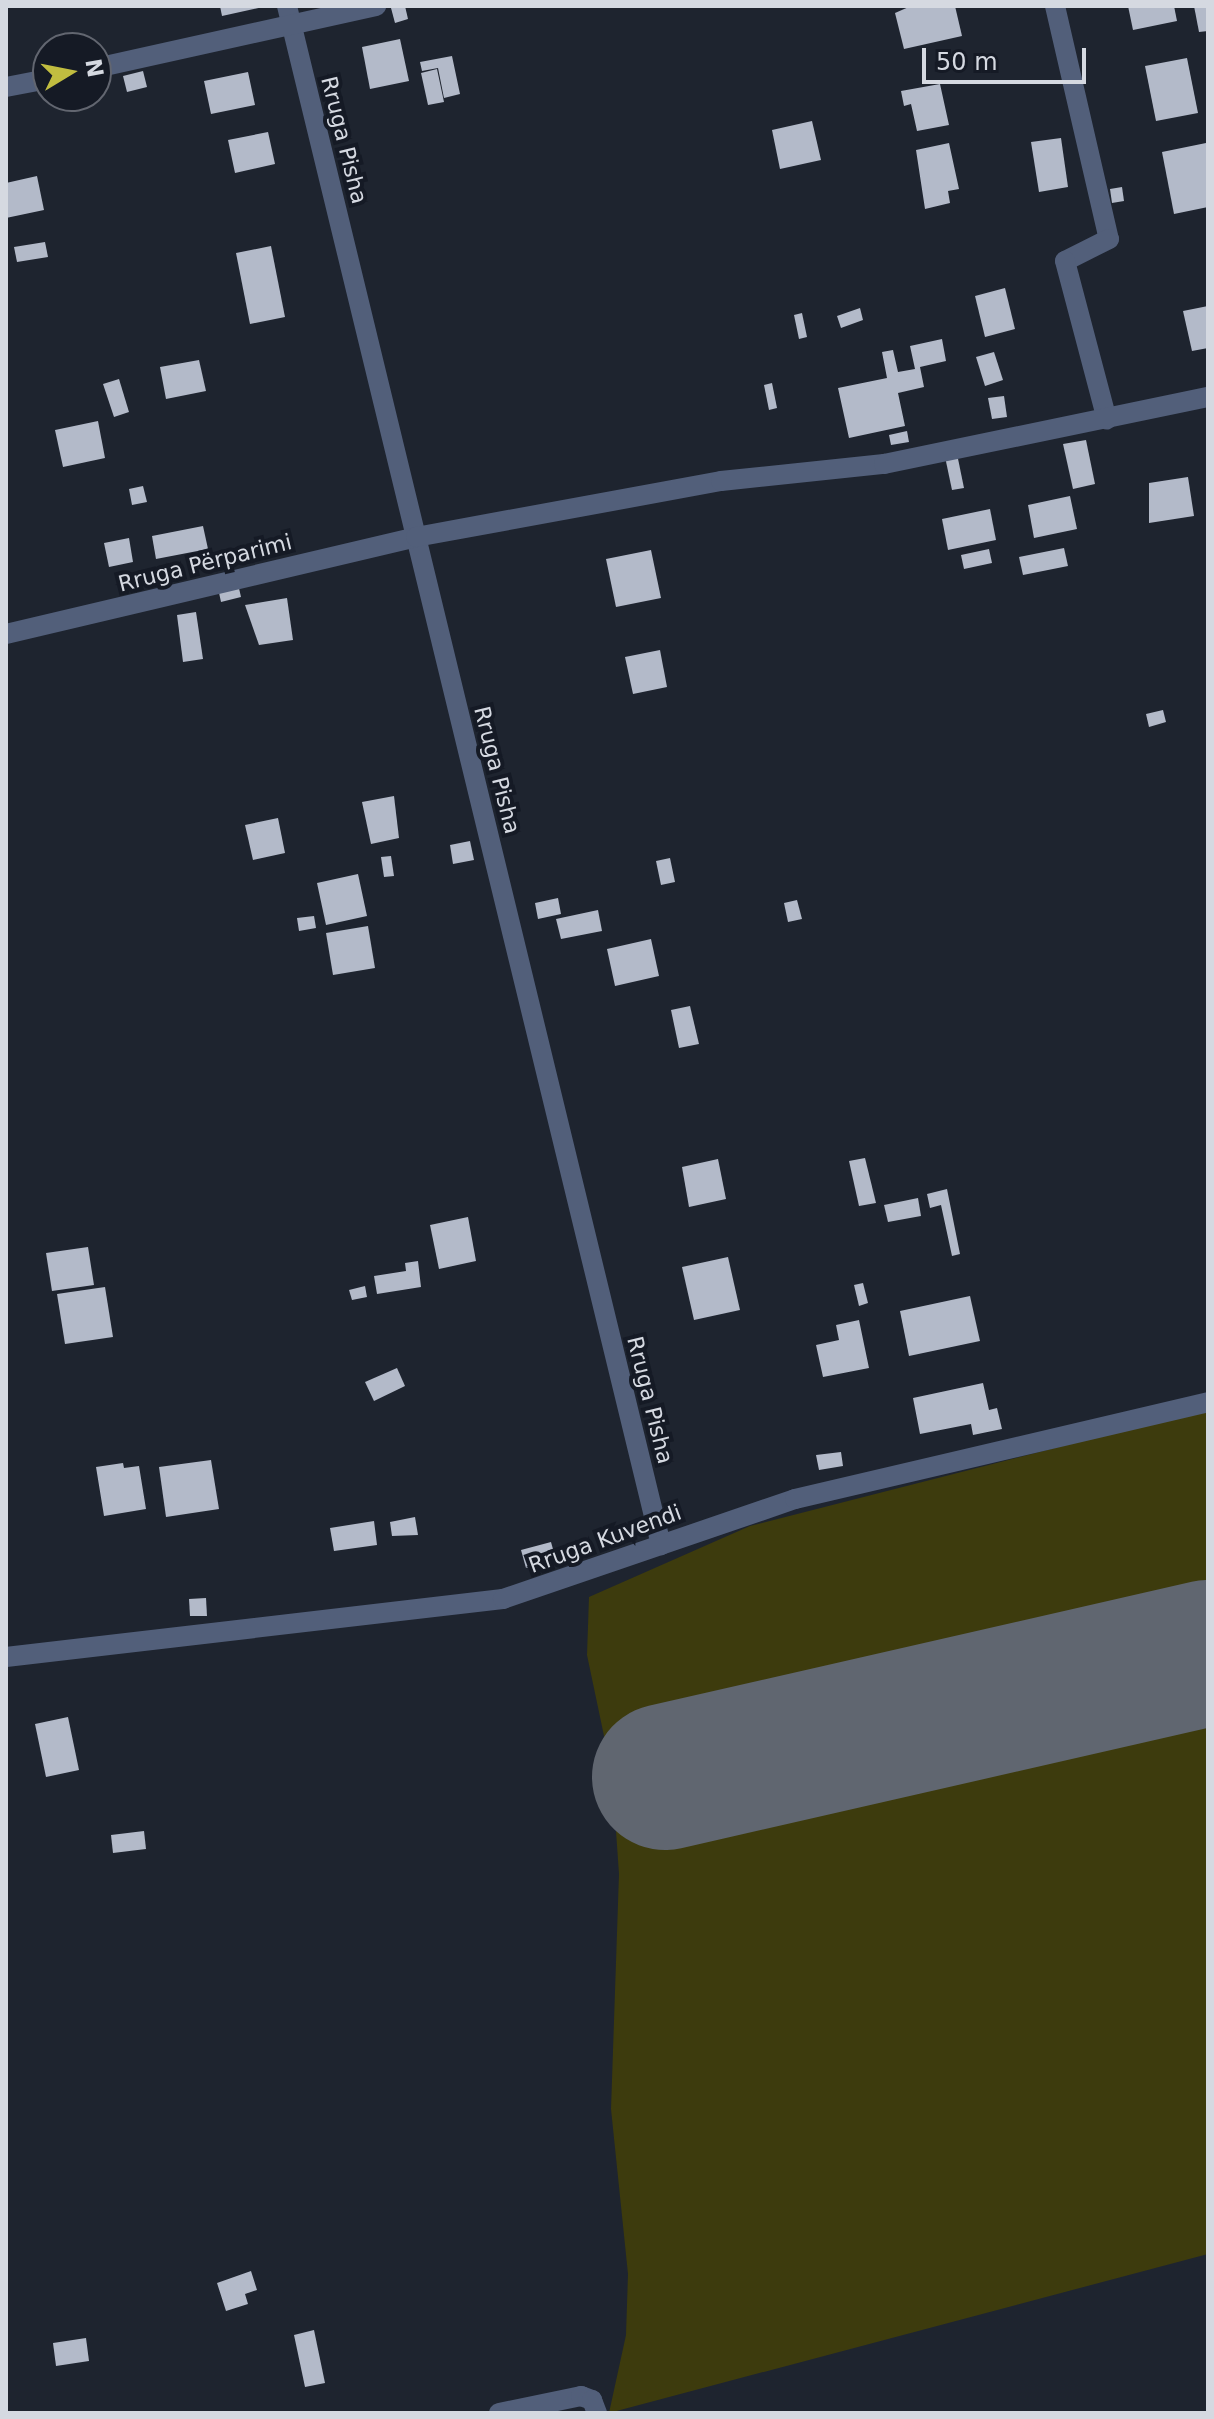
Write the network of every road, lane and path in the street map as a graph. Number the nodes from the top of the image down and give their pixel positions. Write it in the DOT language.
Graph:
graph roads {
  1 [pos="376,6"];
  2 [pos="1055,6"];
  3 [pos="289,14"];
  4 [pos="112,64"];
  5 [pos="32,82"];
  6 [pos="6,87"];
  7 [pos="1208,397"];
  8 [pos="1107,420"];
  9 [pos="416,537"];
  10 [pos="6,634"];
  11 [pos="1208,1402"];
  12 [pos="661,1545"];
  13 [pos="6,1657"];
  14 [pos="499,2413"];
  15 [pos="597,2413"];
  1 -- 3 [label="street"];
  2 -- 8 [label="street"];
  3 -- 4 [label="street"];
  3 -- 9 [label="street, Rruga Pisha"];
  5 -- 6 [label="street"];
  7 -- 8 [label="street, Rruga Përparimi"];
  8 -- 9 [label="street, Rruga Përparimi"];
  9 -- 10 [label="street, Rruga Përparimi"];
  9 -- 12 [label="street, Rruga Pisha"];
  11 -- 12 [label="street, Rruga Kuvendi"];
  12 -- 13 [label="street, Rruga Kuvendi"];
  14 -- 15 [label="street"];
}
